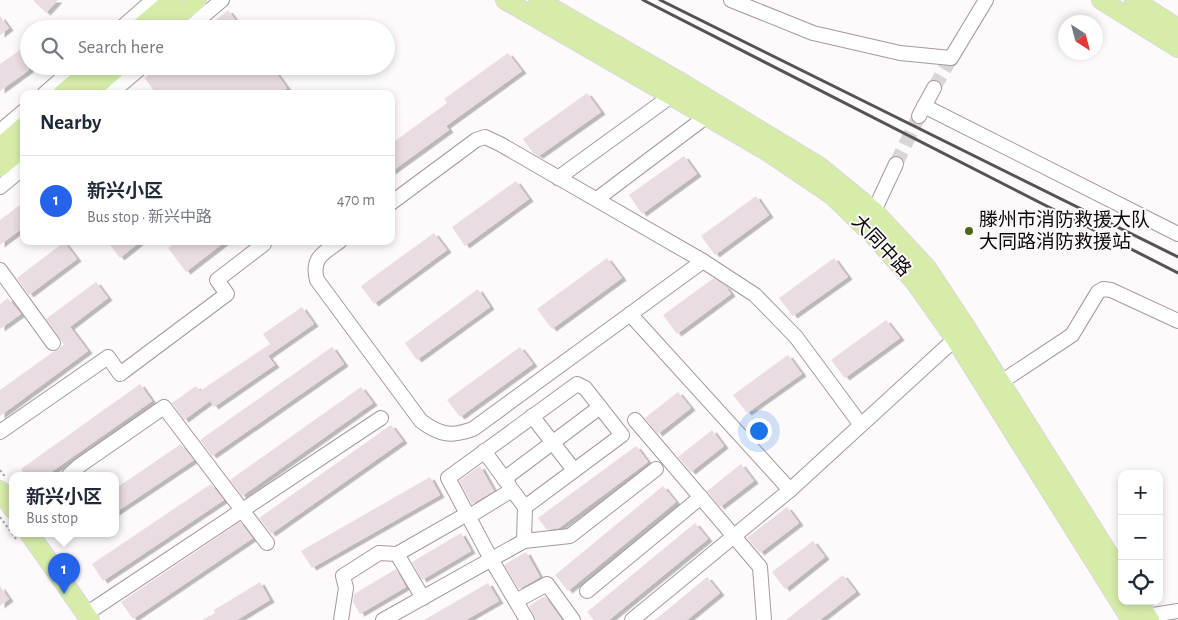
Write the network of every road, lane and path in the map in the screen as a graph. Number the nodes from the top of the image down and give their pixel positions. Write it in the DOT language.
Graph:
graph roads {
  1 [pos="153,0"];
  2 [pos="172,0"];
  3 [pos="197,0"];
  4 [pos="222,0"];
  5 [pos="505,0"];
  6 [pos="538,0"];
  7 [pos="731,0"];
  8 [pos="986,0"];
  9 [pos="1101,0"];
  10 [pos="1134,0"];
  11 [pos="130,20"];
  12 [pos="149,20"];
  13 [pos="174,20"];
  14 [pos="199,20"];
  15 [pos="1178,28"];
  16 [pos="1178,48"];
  17 [pos="66,75"];
  18 [pos="84,75"];
  19 [pos="109,75"];
  20 [pos="132,75"];
  21 [pos="934,88"];
  22 [pos="49,90"];
  23 [pos="67,90"];
  24 [pos="92,90"];
  25 [pos="115,90"];
  26 [pos="671,96"];
  27 [pos="20,114"];
  28 [pos="708,116"];
  29 [pos="20,130"];
  30 [pos="0,131"];
  31 [pos="0,147"];
  32 [pos="20,150"];
  33 [pos="896,164"];
  34 [pos="0,167"];
  35 [pos="20,170"];
  36 [pos="558,178"];
  37 [pos="0,187"];
  38 [pos="597,199"];
  39 [pos="395,200"];
  40 [pos="874,211"];
  41 [pos="1178,234"];
  42 [pos="263,245"];
  43 [pos="335,245"];
  44 [pos="703,261"];
  45 [pos="0,270"];
  46 [pos="630,314"];
  47 [pos="1178,322"];
  48 [pos="955,339"];
  49 [pos="53,343"];
  50 [pos="1001,382"];
  51 [pos="600,407"];
  52 [pos="532,416"];
  53 [pos="380,418"];
  54 [pos="635,420"];
  55 [pos="861,425"];
  56 [pos="0,432"];
  57 [pos="554,443"];
  58 [pos="484,452"];
  59 [pos="656,469"];
  60 [pos="574,470"];
  61 [pos="72,472"];
  62 [pos="508,484"];
  63 [pos="0,490"];
  64 [pos="790,490"];
  65 [pos="701,497"];
  66 [pos="9,503"];
  67 [pos="525,507"];
  68 [pos="242,510"];
  69 [pos="467,515"];
  70 [pos="33,537"];
  71 [pos="735,537"];
  72 [pos="524,541"];
  73 [pos="267,543"];
  74 [pos="397,554"];
  75 [pos="491,559"];
  76 [pos="1118,569"];
  77 [pos="587,591"];
  78 [pos="423,598"];
  79 [pos="516,601"];
  80 [pos="1178,611"];
  81 [pos="1141,614"];
  82 [pos="88,617"];
  83 [pos="342,620"];
  84 [pos="383,620"];
  85 [pos="528,620"];
  86 [pos="573,620"];
  87 [pos="632,620"];
  88 [pos="764,620"];
  1 -- 11 [label="street"];
  2 -- 12 [label="main road"];
  3 -- 13 [label="main road"];
  4 -- 14 [label="street"];
  5 -- 26 [label="main road, 大同中路"];
  6 -- 40 [label="main road, 大同中路"];
  7 -- 8 [label="street"];
  9 -- 16 [label="main road"];
  10 -- 15 [label="main road"];
  17 -- 22 [label="street"];
  18 -- 23 [label="main road"];
  19 -- 24 [label="main road"];
  20 -- 25 [label="street"];
  21 -- 41 [label="street"];
  26 -- 28 [label="main road, 大同中路"];
  26 -- 36 [label="street"];
  27 -- 30 [label="street"];
  28 -- 38 [label="street"];
  28 -- 48 [label="main road, 大同中路"];
  29 -- 31 [label="main road"];
  32 -- 34 [label="main road"];
  33 -- 40 [label="street"];
  35 -- 37 [label="street"];
  36 -- 38 [label="street"];
  36 -- 39 [label="street"];
  38 -- 44 [label="street"];
  40 -- 50 [label="main road, 大同中路"];
  42 -- 56 [label="street"];
  43 -- 46 [label="street"];
  44 -- 46 [label="street"];
  44 -- 55 [label="street"];
  45 -- 49 [label="street"];
  46 -- 64 [label="street"];
  47 -- 50 [label="street"];
  48 -- 55 [label="street"];
  48 -- 81 [label="main road, 大同中路"];
  50 -- 76 [label="main road, 大同中路"];
  51 -- 52 [label="street"];
  51 -- 57 [label="street"];
  51 -- 60 [label="street"];
  52 -- 57 [label="street"];
  52 -- 58 [label="street"];
  53 -- 68 [label="street"];
  54 -- 65 [label="street"];
  55 -- 64 [label="street"];
  57 -- 60 [label="street"];
  57 -- 62 [label="street"];
  58 -- 62 [label="street"];
  58 -- 69 [label="street"];
  59 -- 72 [label="street"];
  60 -- 67 [label="street"];
  61 -- 68 [label="street"];
  62 -- 67 [label="street"];
  62 -- 69 [label="street"];
  63 -- 66 [label="main road"];
  64 -- 71 [label="street"];
  65 -- 71 [label="street"];
  65 -- 77 [label="street"];
  67 -- 72 [label="street"];
  68 -- 73 [label="street"];
  68 -- 82 [label="street"];
  69 -- 74 [label="street"];
  69 -- 75 [label="street"];
  70 -- 82 [label="main road"];
  71 -- 87 [label="street"];
  71 -- 88 [label="street"];
  72 -- 75 [label="street"];
  74 -- 78 [label="street"];
  74 -- 83 [label="street"];
  75 -- 78 [label="street"];
  75 -- 79 [label="street"];
  78 -- 84 [label="street"];
  79 -- 85 [label="street"];
  79 -- 86 [label="street"];
  80 -- 81 [label="street"];
}
